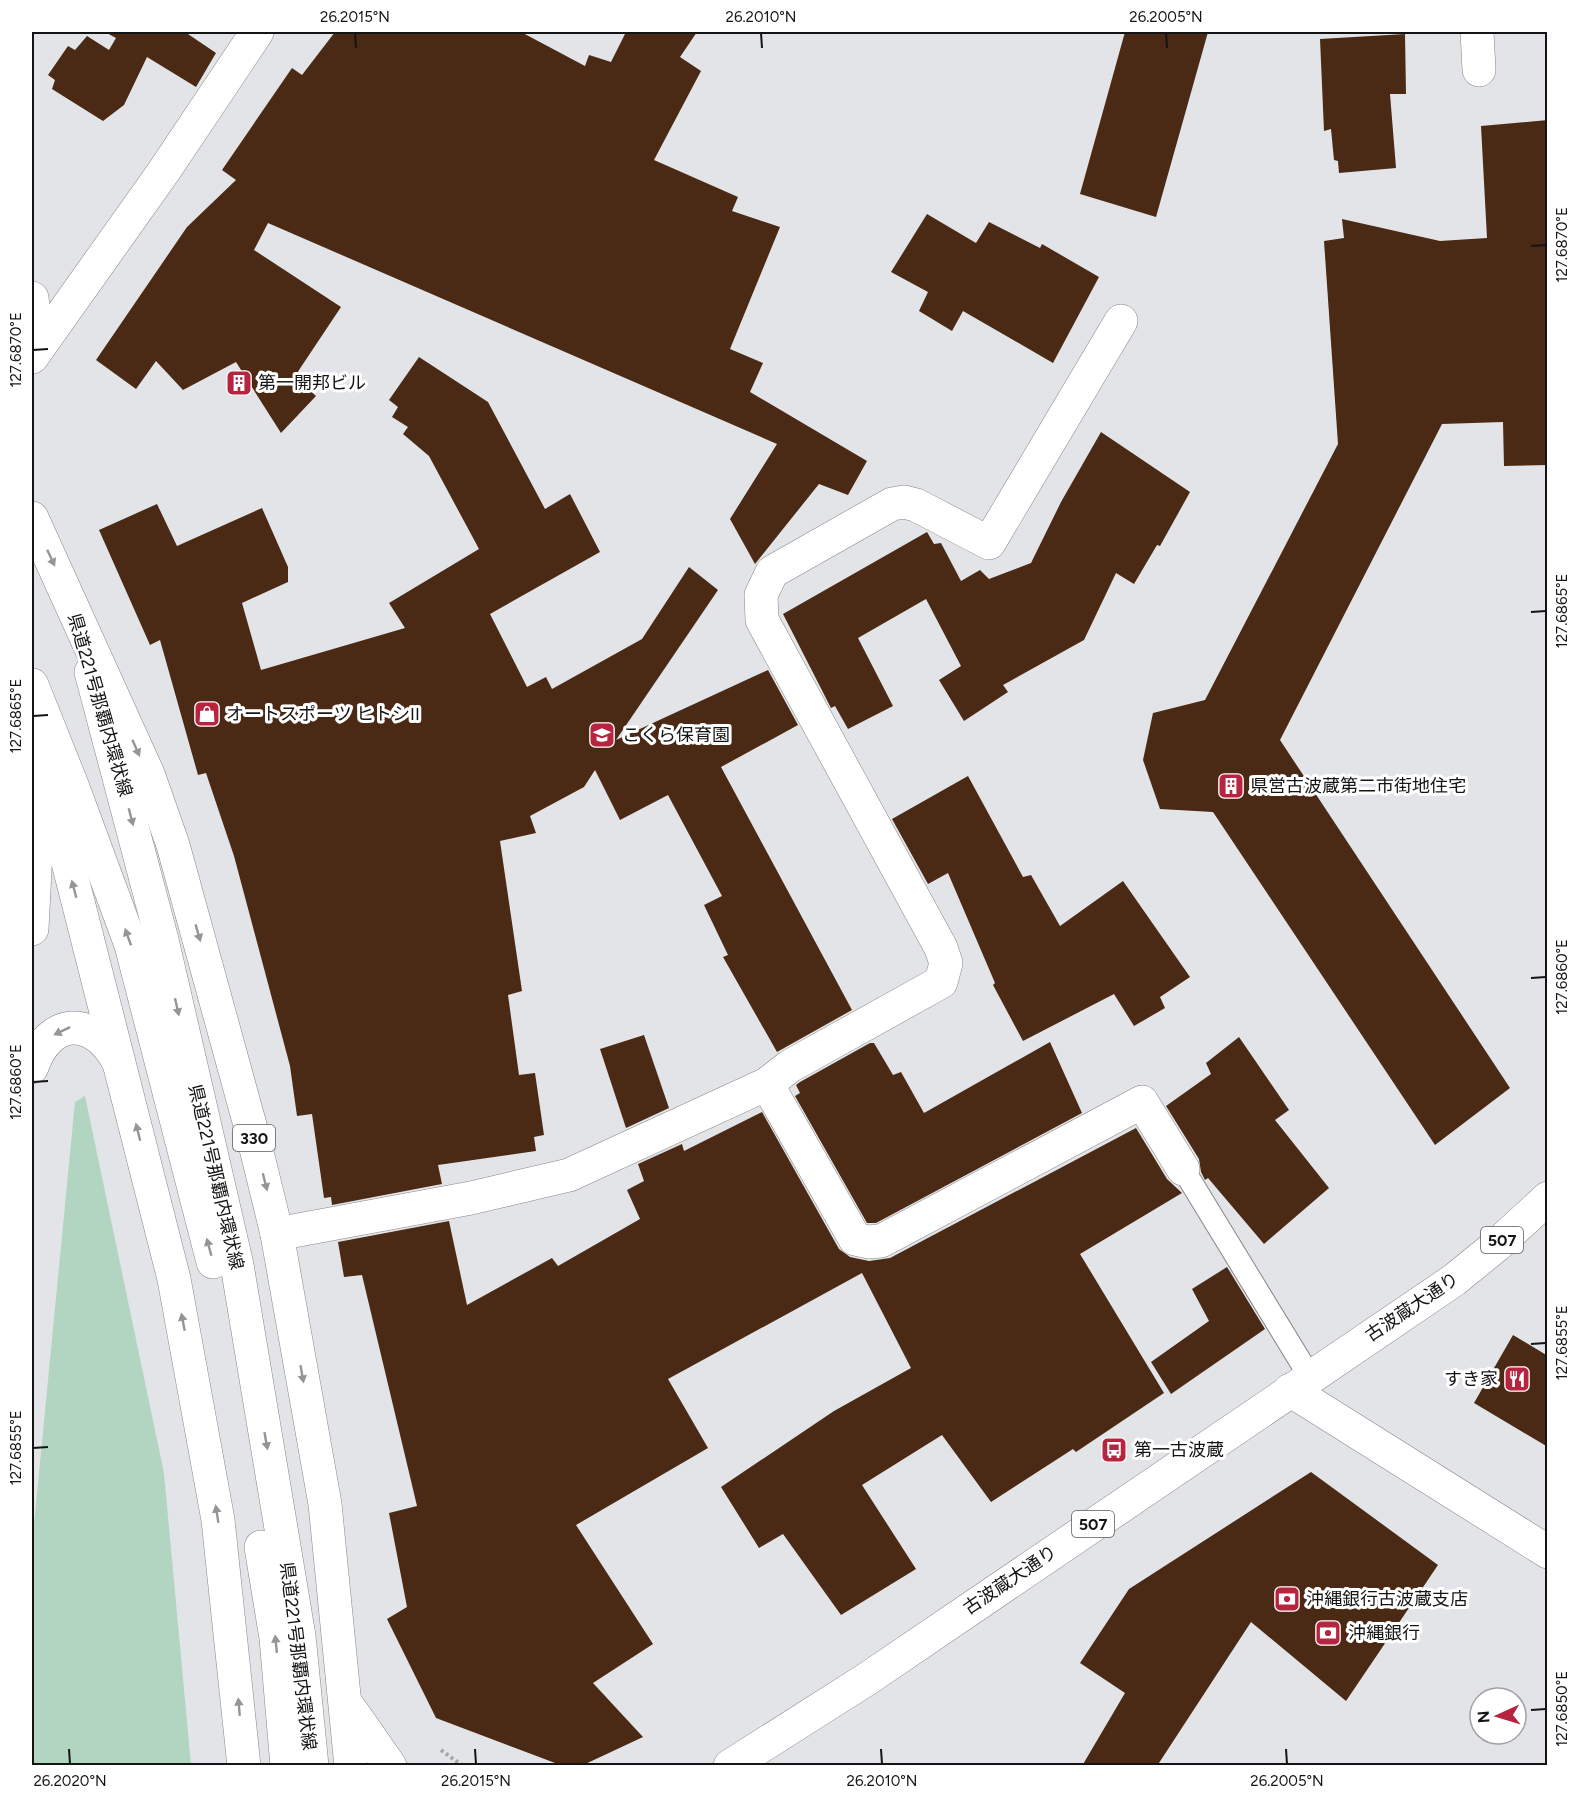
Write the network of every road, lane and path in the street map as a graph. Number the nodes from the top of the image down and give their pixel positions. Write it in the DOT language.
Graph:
graph roads {
  1 [pos="257,32"];
  2 [pos="1476,32"];
  3 [pos="1479,70"];
  4 [pos="32,298"];
  5 [pos="1121,321"];
  6 [pos="35,352"];
  7 [pos="32,518"];
  8 [pos="70,599"];
  9 [pos="32,685"];
  10 [pos="32,721"];
  11 [pos="41,759"];
  12 [pos="32,929"];
  13 [pos="32,1067"];
  14 [pos="122,1067"];
  15 [pos="768,1084"];
  16 [pos="1183,1169"];
  17 [pos="1548,1198"];
  18 [pos="277,1234"];
  19 [pos="236,1323"];
  20 [pos="1300,1383"];
  21 [pos="1548,1552"];
  22 [pos="346,1702"];
  23 [pos="441,1750"];
  24 [pos="741,1763"];
  25 [pos="244,1766"];
  26 [pos="287,1766"];
  27 [pos="312,1766"];
  28 [pos="351,1766"];
  29 [pos="390,1766"];
  30 [pos="463,1766"];
  1 -- 6 [label="main road"];
  2 -- 3 [label="main road"];
  4 -- 6 [label="main road"];
  5 -- 15 [label="main road"];
  7 -- 8 [label="main road, 330, one-way"];
  8 -- 18 [label="main road, 330, one-way"];
  8 -- 19 [label="main road, 県道221号那覇内環状線, one-way"];
  19 -- 9 [label="main road, 県道221号那覇内環状線, one-way"];
  10 -- 11 [label="main road"];
  11 -- 12 [label="main road"];
  14 -- 11 [label="main road, one-way"];
  14 -- 13 [label="main road, one-way"];
  25 -- 14 [label="main road, one-way"];
  15 -- 16 [label="main road"];
  15 -- 18 [label="main road"];
  16 -- 20 [label="lane"];
  17 -- 20 [label="main road, 古波蔵大通り / 507"];
  18 -- 22 [label="main road, 330, one-way"];
  26 -- 19 [label="main road, 県道221号那覇内環状線, one-way"];
  19 -- 27 [label="main road, 県道221号那覇内環状線, one-way"];
  20 -- 21 [label="main road"];
  20 -- 24 [label="main road, 古波蔵大通り / 507"];
  22 -- 28 [label="main road, 330"];
  22 -- 29 [label="main road"];
  23 -- 30 [label="path"];
}
